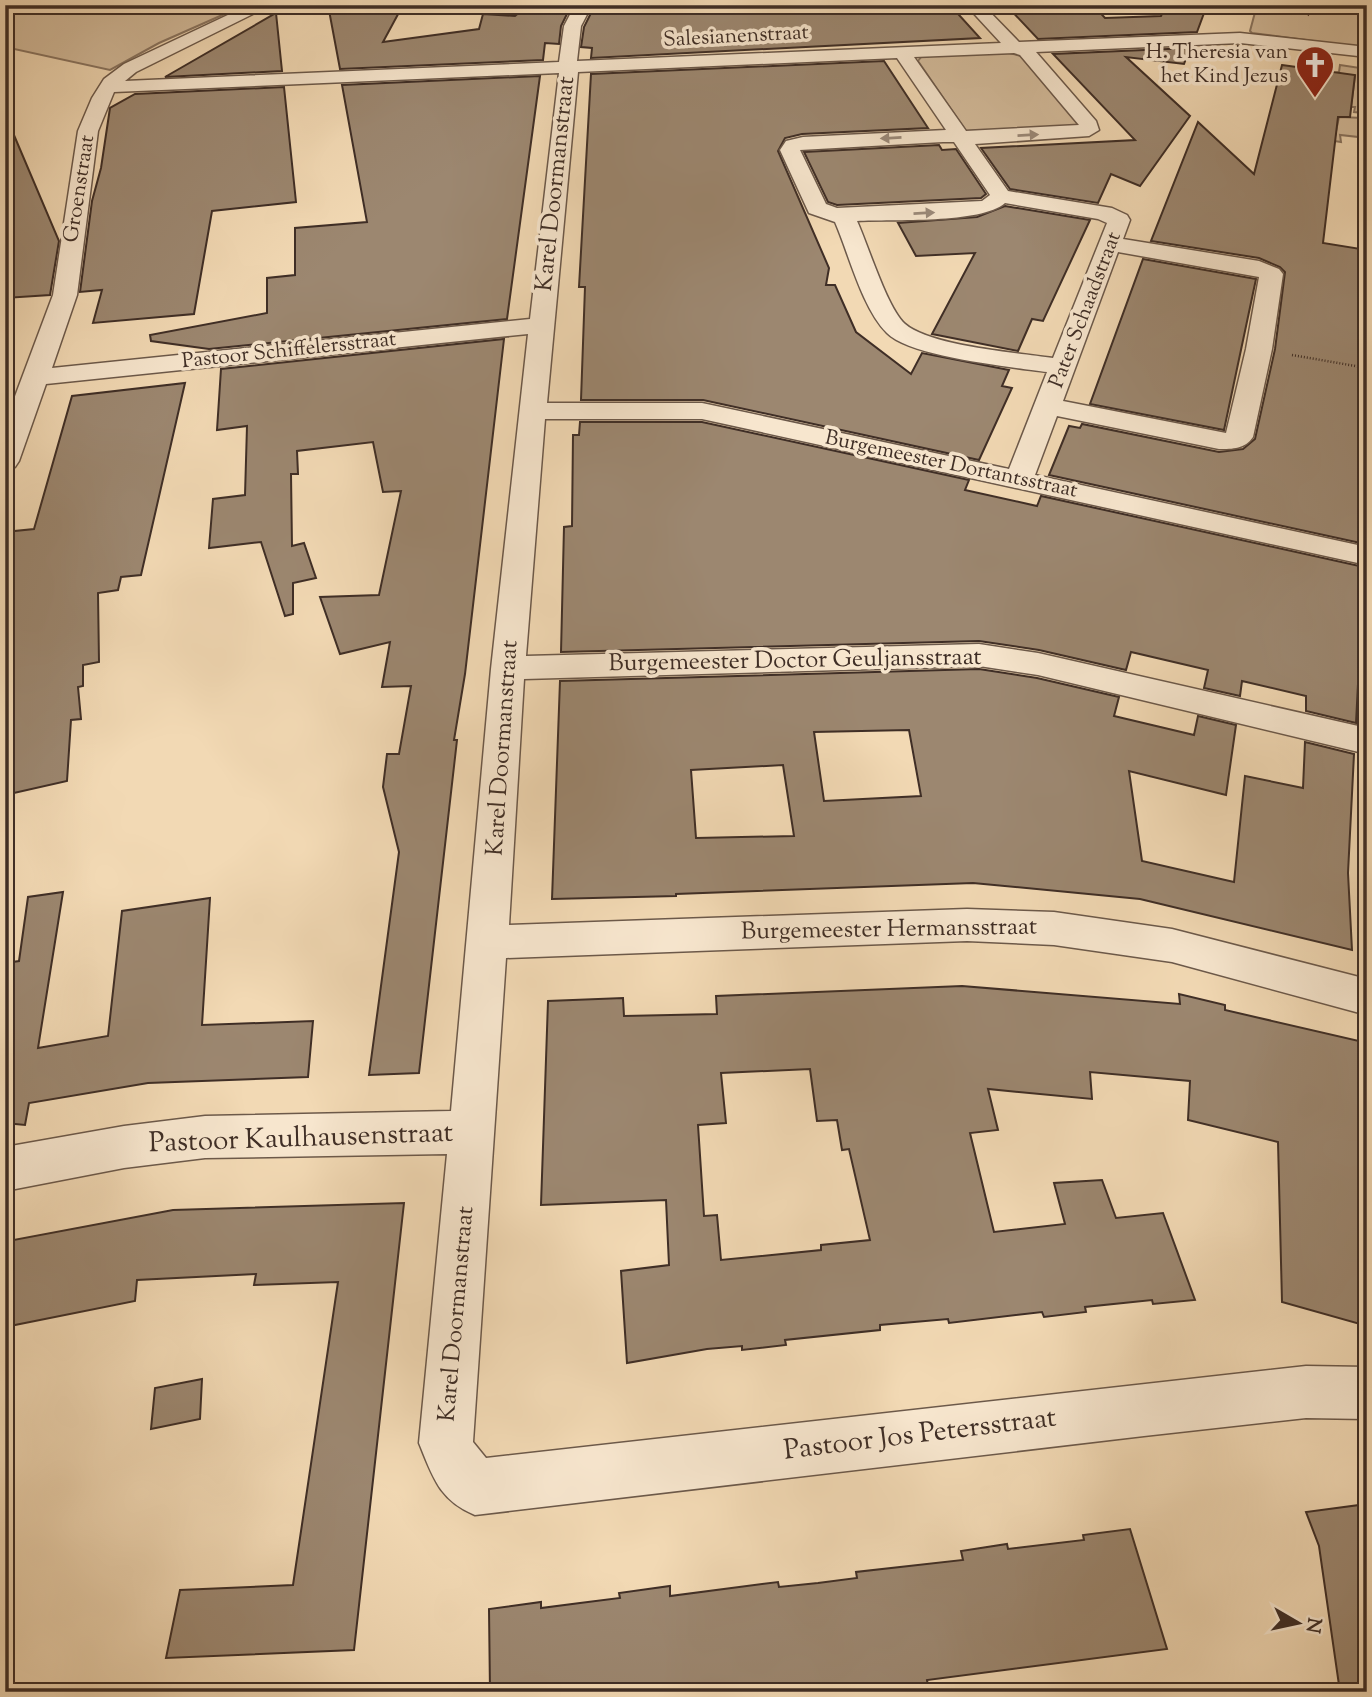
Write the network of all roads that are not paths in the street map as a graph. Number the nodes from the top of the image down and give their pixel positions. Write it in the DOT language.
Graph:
graph roads {
  1 [pos="263,5"];
  2 [pos="584,5"];
  3 [pos="974,5"];
  4 [pos="1357,5"];
  5 [pos="1367,7"];
  6 [pos="1245,19"];
  7 [pos="1240,38"];
  8 [pos="1015,48"];
  9 [pos="1367,52"];
  10 [pos="902,53"];
  11 [pos="569,68"];
  12 [pos="107,87"];
  13 [pos="959,136"];
  14 [pos="1001,196"];
  15 [pos="844,217"];
  16 [pos="1111,244"];
  17 [pos="542,324"];
  18 [pos="1064,367"];
  19 [pos="36,377"];
  20 [pos="1048,407"];
  21 [pos="532,411"];
  22 [pos="5,460"];
  23 [pos="1019,480"];
  24 [pos="1367,556"];
  25 [pos="509,668"];
  26 [pos="1367,741"];
  27 [pos="488,942"];
  28 [pos="1367,997"];
  29 [pos="474,1132"];
  30 [pos="5,1169"];
  31 [pos="1367,1393"];
  32 [pos="475,1487"];
  1 -- 12 [label="street, Groenstraat"];
  2 -- 11 [label="street, Karel Doormanstraat"];
  3 -- 8 [label="street"];
  4 -- 5 [label="street"];
  6 -- 7 [label="street"];
  7 -- 8 [label="street, Salesianenstraat"];
  7 -- 9 [label="street, Salesianenstraat"];
  8 -- 10 [label="street, Salesianenstraat"];
  13 -- 8 [label="street, one-way"];
  10 -- 11 [label="street, Salesianenstraat"];
  10 -- 13 [label="street"];
  11 -- 12 [label="street, Salesianenstraat"];
  11 -- 17 [label="street, Karel Doormanstraat"];
  12 -- 19 [label="street, Groenstraat"];
  13 -- 14 [label="street"];
  13 -- 15 [label="street, one-way"];
  15 -- 14 [label="street, one-way"];
  14 -- 16 [label="street, Pater Schaadstraat"];
  15 -- 18 [label="street"];
  16 -- 18 [label="street, Pater Schaadstraat"];
  16 -- 20 [label="street"];
  17 -- 19 [label="street, Pastoor Schiffelersstraat"];
  17 -- 21 [label="street, Karel Doormanstraat"];
  18 -- 20 [label="street, Pater Schaadstraat"];
  19 -- 22 [label="street, Groenstraat"];
  20 -- 23 [label="street, Pater Schaadstraat"];
  21 -- 23 [label="street, Burgemeester Dortantsstraat"];
  21 -- 25 [label="street, Karel Doormanstraat"];
  23 -- 24 [label="street, Burgemeester Dortantsstraat"];
  25 -- 26 [label="street, Burgemeester Doctor Geuljansstraat"];
  25 -- 27 [label="street, Karel Doormanstraat"];
  27 -- 28 [label="street, Burgemeester Hermansstraat"];
  27 -- 29 [label="street, Karel Doormanstraat"];
  29 -- 30 [label="street, Pastoor Kaulhausenstraat"];
  29 -- 32 [label="street, Karel Doormanstraat"];
  31 -- 32 [label="street, Pastoor Jos Petersstraat"];
}
